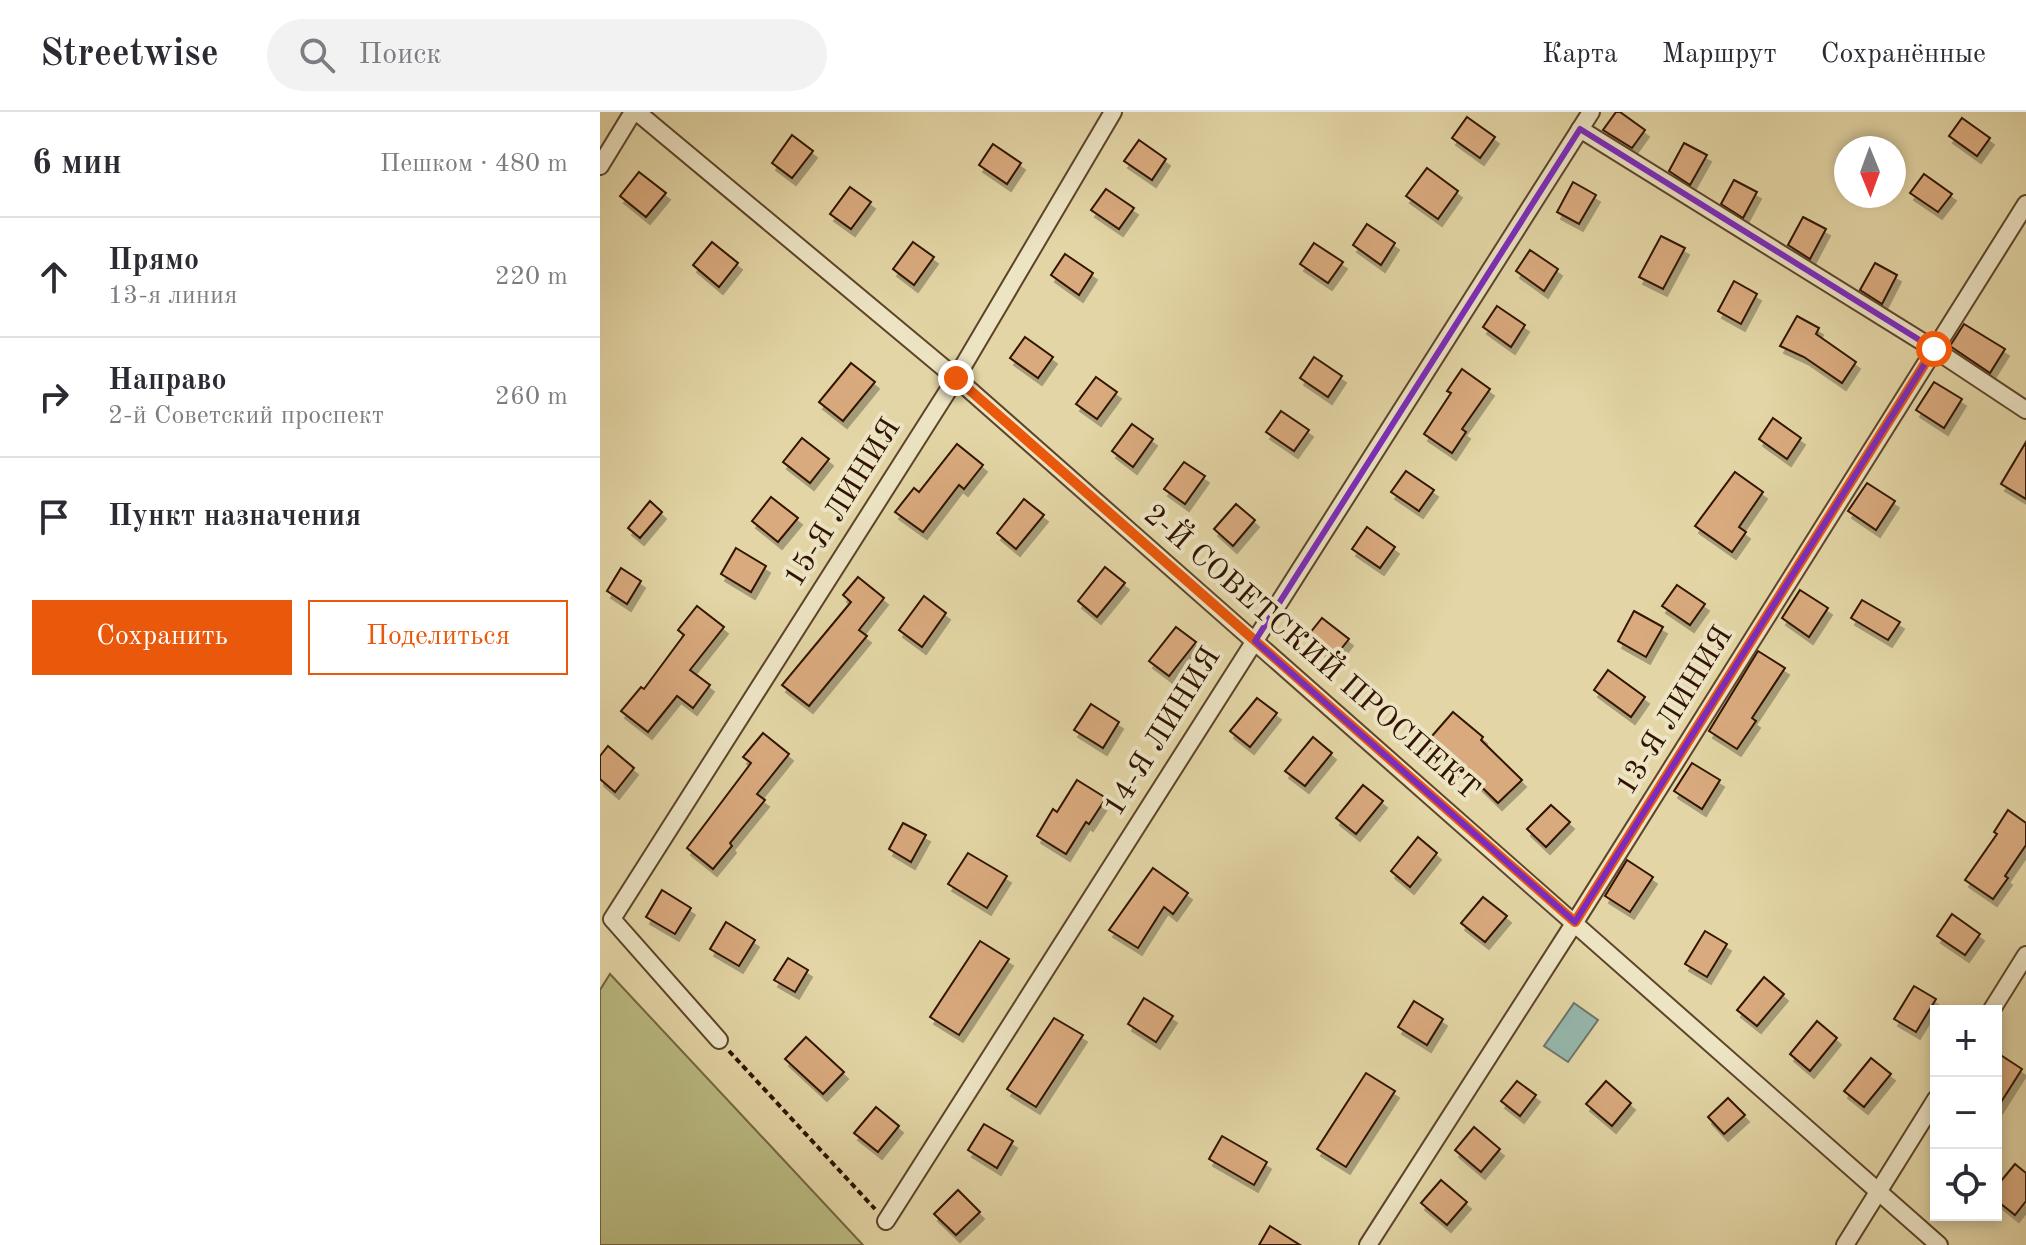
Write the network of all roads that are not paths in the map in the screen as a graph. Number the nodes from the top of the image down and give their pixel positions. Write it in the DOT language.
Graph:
graph roads {
  1 [pos="635,112"];
  2 [pos="1113,112"];
  3 [pos="1591,112"];
  4 [pos="1580,129"];
  5 [pos="600,166"];
  6 [pos="2026,204"];
  7 [pos="1934,349"];
  8 [pos="956,378"];
  9 [pos="2026,410"];
  10 [pos="1255,641"];
  11 [pos="1575,922"];
  12 [pos="2026,955"];
  13 [pos="1995,1005"];
  14 [pos="719,1040"];
  15 [pos="1930,1109"];
  16 [pos="1878,1192"];
  17 [pos="886,1221"];
  18 [pos="1368,1245"];
  19 [pos="1845,1245"];
  20 [pos="1939,1245"];
  1 -- 5 [label="street"];
  1 -- 8 [label="street, 2-Й СОВЕТСКИЙ ПРОСПЕКТ"];
  2 -- 8 [label="street, 15-Я ЛИНИЯ"];
  3 -- 4 [label="street, 14-Я ЛИНИЯ"];
  4 -- 7 [label="street"];
  4 -- 10 [label="street, 14-Я ЛИНИЯ"];
  6 -- 7 [label="street, 13-Я ЛИНИЯ"];
  7 -- 9 [label="street"];
  7 -- 11 [label="street, 13-Я ЛИНИЯ"];
  8 -- 10 [label="street, 2-Й СОВЕТСКИЙ ПРОСПЕКТ"];
  8 -- 14 [label="street, 15-Я ЛИНИЯ"];
  10 -- 11 [label="street, 2-Й СОВЕТСКИЙ ПРОСПЕКТ"];
  10 -- 17 [label="street, 14-Я ЛИНИЯ"];
  11 -- 16 [label="street, 2-Й СОВЕТСКИЙ ПРОСПЕКТ"];
  11 -- 18 [label="street, 13-Я ЛИНИЯ"];
  12 -- 13 [label="street"];
  15 -- 16 [label="street"];
  16 -- 19 [label="street"];
  16 -- 20 [label="street, 2-Й СОВЕТСКИЙ ПРОСПЕКТ"];
}
